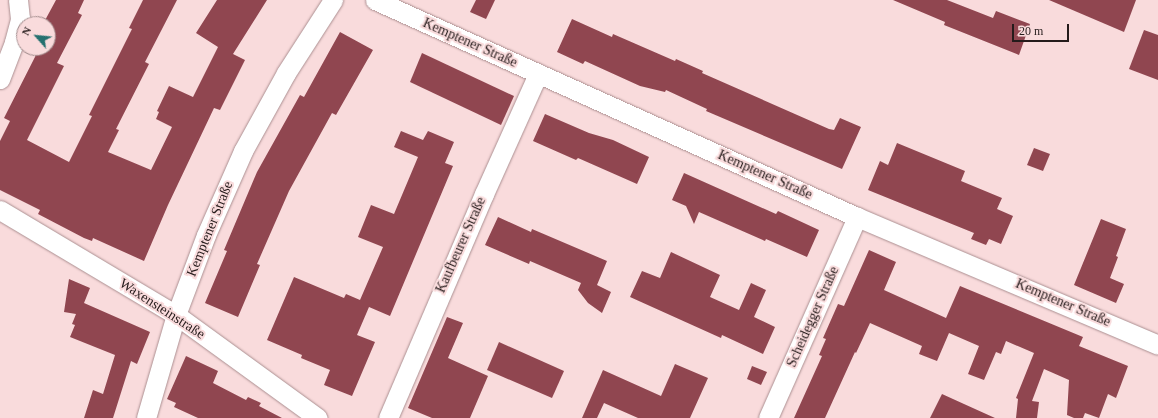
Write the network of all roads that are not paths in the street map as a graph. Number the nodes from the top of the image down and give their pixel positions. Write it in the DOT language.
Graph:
graph roads {
  1 [pos="18,0"];
  2 [pos="333,0"];
  3 [pos="375,0"];
  4 [pos="538,74"];
  5 [pos="0,79"];
  6 [pos="0,210"];
  7 [pos="858,217"];
  8 [pos="176,315"];
  9 [pos="1158,345"];
  10 [pos="146,418"];
  11 [pos="318,418"];
  12 [pos="388,418"];
  13 [pos="768,418"];
  1 -- 5 [label="street"];
  2 -- 8 [label="street, Kemptener Straße"];
  3 -- 4 [label="street, Kemptener Straße"];
  4 -- 7 [label="street, Kemptener Straße"];
  4 -- 12 [label="street, Kaufbeurer Straße"];
  6 -- 8 [label="street, Waxensteinstraße"];
  7 -- 9 [label="street, Kemptener Straße"];
  7 -- 13 [label="street, Scheidegger Straße"];
  8 -- 10 [label="street, Kemptener Straße"];
  8 -- 11 [label="street, Waxensteinstraße"];
}
